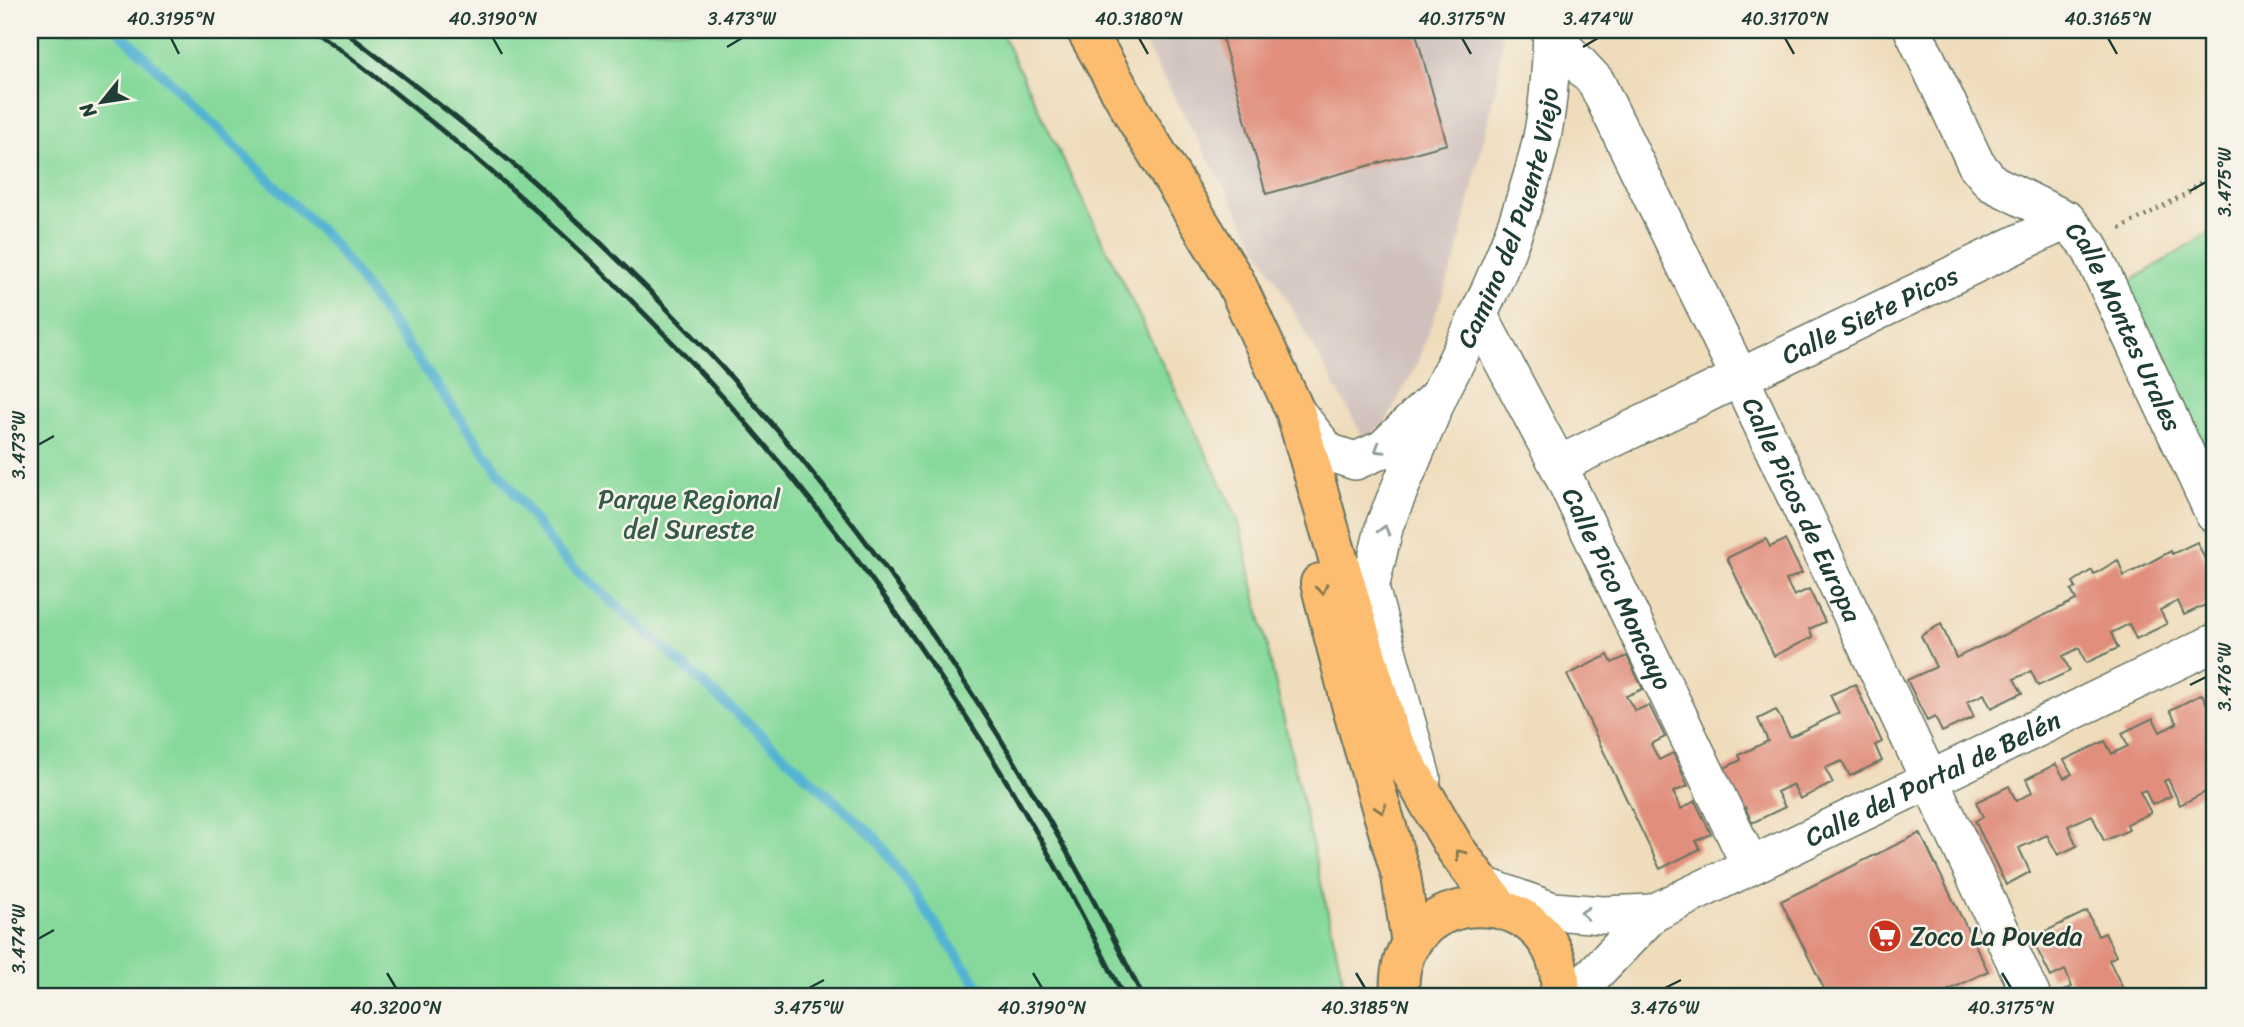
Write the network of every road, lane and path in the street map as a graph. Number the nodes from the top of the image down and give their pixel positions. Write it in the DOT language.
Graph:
graph roads {
  1 [pos="1086,30"];
  2 [pos="1913,30"];
  3 [pos="1552,32"];
  4 [pos="1135,117"];
  5 [pos="2214,172"];
  6 [pos="2078,233"];
  7 [pos="1479,316"];
  8 [pos="1740,377"];
  9 [pos="1439,395"];
  10 [pos="1295,411"];
  11 [pos="1559,465"];
  12 [pos="2214,514"];
  13 [pos="2214,643"];
  14 [pos="1930,779"];
  15 [pos="1430,810"];
  16 [pos="1749,865"];
  17 [pos="1493,897"];
  18 [pos="1653,913"];
  19 [pos="1411,944"];
  20 [pos="1400,997"];
  21 [pos="1560,997"];
  22 [pos="1572,997"];
  23 [pos="2032,997"];
  1 -- 4 [label="main road"];
  2 -- 6 [label="street, Calle Montes Urales"];
  3 -- 7 [label="street, Camino del Puente Viejo"];
  3 -- 8 [label="street, Calle Picos de Europa"];
  4 -- 10 [label="main road"];
  4 -- 19 [label="main road, one-way"];
  5 -- 6 [label="path"];
  6 -- 8 [label="street, Calle Siete Picos"];
  6 -- 12 [label="street, Calle Montes Urales"];
  7 -- 9 [label="street, Camino del Puente Viejo"];
  7 -- 11 [label="street, Calle Pico Moncayo"];
  8 -- 11 [label="street, Calle Siete Picos"];
  8 -- 14 [label="street, Calle Picos de Europa"];
  9 -- 10 [label="street, one-way"];
  15 -- 9 [label="street, Camino del Puente Viejo, one-way"];
  10 -- 15 [label="main road"];
  11 -- 16 [label="street, Calle Pico Moncayo"];
  13 -- 14 [label="street, Calle del Portal de Belén"];
  14 -- 16 [label="street, Calle del Portal de Belén"];
  14 -- 23 [label="street, Calle Picos de Europa"];
  17 -- 15 [label="main road, one-way"];
  16 -- 18 [label="street, Calle del Portal de Belén"];
  18 -- 17 [label="street, one-way"];
  17 -- 19 [label="main road"];
  17 -- 21 [label="main road"];
  18 -- 22 [label="street"];
  19 -- 20 [label="main road"];
}
